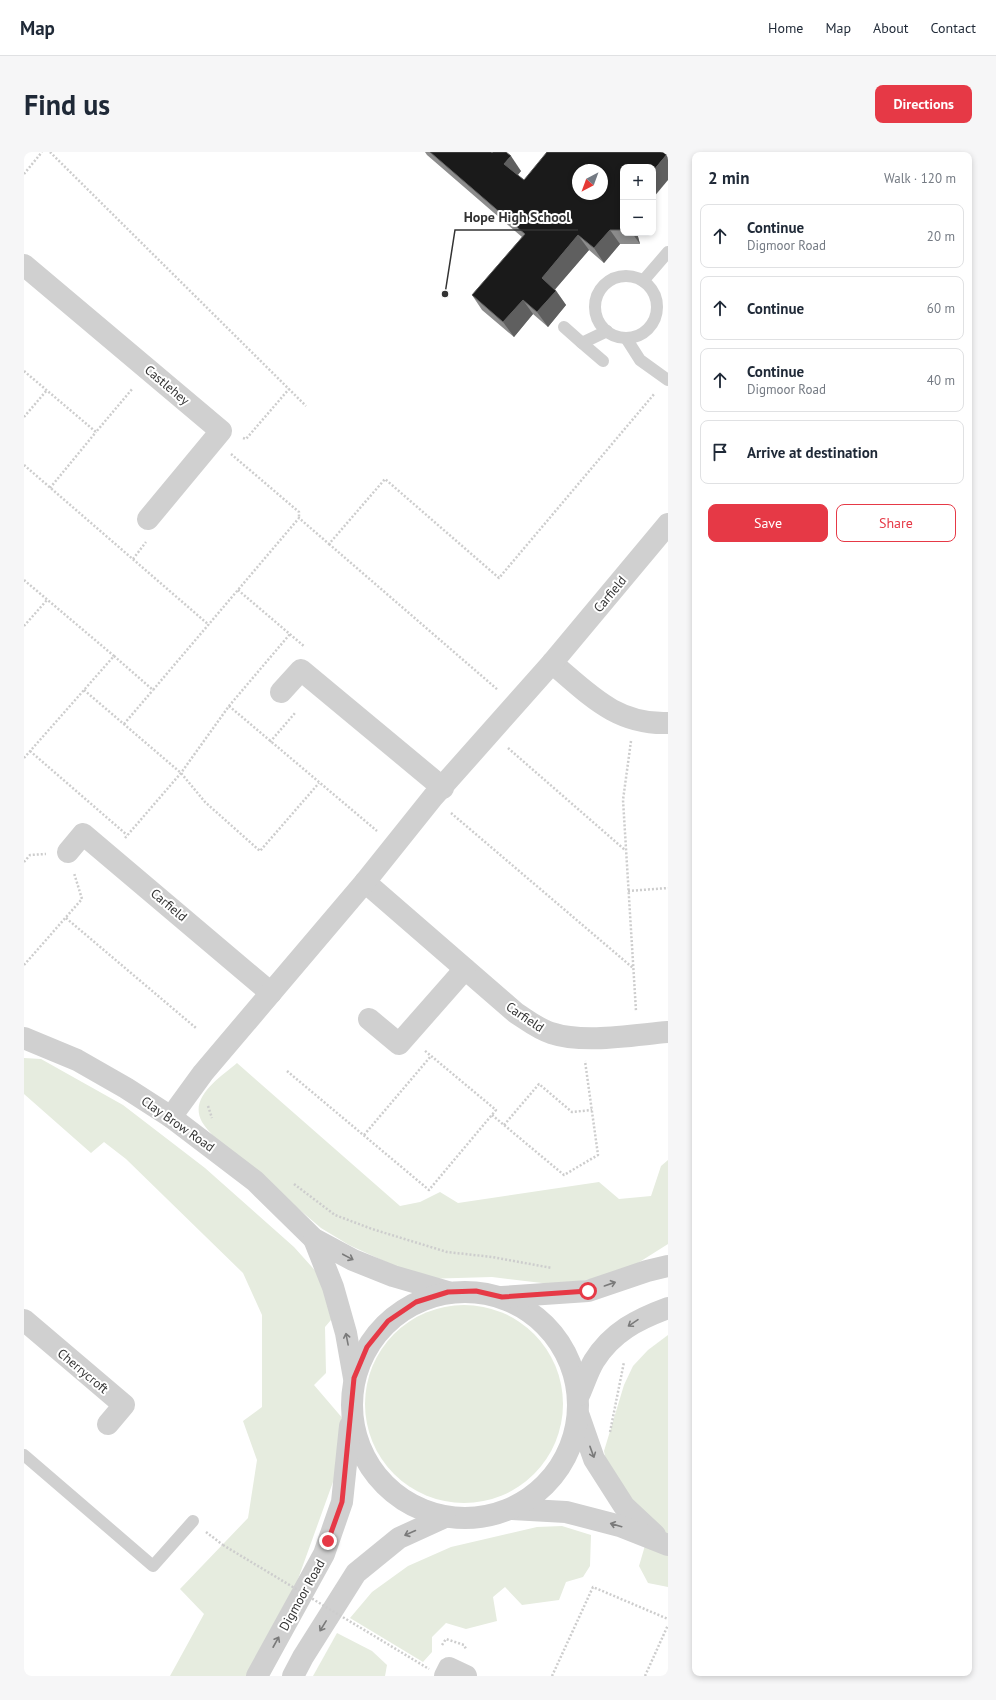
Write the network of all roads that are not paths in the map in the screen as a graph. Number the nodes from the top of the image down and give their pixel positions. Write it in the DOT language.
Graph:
graph roads {
  1 [pos="668,252"];
  2 [pos="24,265"];
  3 [pos="643,281"];
  4 [pos="564,327"];
  5 [pos="607,331"];
  6 [pos="626,338"];
  7 [pos="582,343"];
  8 [pos="603,361"];
  9 [pos="668,380"];
  10 [pos="148,519"];
  11 [pos="668,524"];
  12 [pos="552,663"];
  13 [pos="281,692"];
  14 [pos="668,723"];
  15 [pos="438,793"];
  16 [pos="68,852"];
  17 [pos="365,882"];
  18 [pos="465,969"];
  19 [pos="271,993"];
  20 [pos="369,1019"];
  21 [pos="668,1032"];
  22 [pos="24,1038"];
  23 [pos="172,1117"];
  24 [pos="314,1239"];
  25 [pos="668,1266"];
  26 [pos="448,1292"];
  27 [pos="502,1297"];
  28 [pos="668,1308"];
  29 [pos="24,1320"];
  30 [pos="354,1378"];
  31 [pos="579,1405"];
  32 [pos="352,1415"];
  33 [pos="108,1424"];
  34 [pos="24,1455"];
  35 [pos="512,1509"];
  36 [pos="446,1517"];
  37 [pos="193,1521"];
  38 [pos="667,1545"];
  39 [pos="437,1673"];
  40 [pos="257,1676"];
  41 [pos="293,1676"];
  42 [pos="466,1676"];
  1 -- 3 [label="lane"];
  2 -- 10 [label="street, Castlehey"];
  3 -- 5 [label="lane"];
  3 -- 6 [label="lane"];
  4 -- 7 [label="lane"];
  5 -- 6 [label="lane"];
  5 -- 7 [label="lane"];
  6 -- 9 [label="lane"];
  7 -- 8 [label="lane"];
  11 -- 12 [label="street, Carfield"];
  12 -- 14 [label="street"];
  12 -- 15 [label="street, Carfield"];
  13 -- 15 [label="street"];
  15 -- 17 [label="street, Carfield"];
  16 -- 19 [label="street, Carfield"];
  17 -- 18 [label="street, Carfield"];
  17 -- 19 [label="street, Carfield"];
  18 -- 20 [label="street"];
  18 -- 21 [label="street, Carfield"];
  19 -- 23 [label="street, Carfield"];
  22 -- 23 [label="street, Clay Brow Road"];
  23 -- 24 [label="street, Clay Brow Road"];
  24 -- 26 [label="street, Clay Brow Road, one-way"];
  30 -- 24 [label="street, Clay Brow Road, one-way"];
  27 -- 25 [label="street, one-way"];
  26 -- 27 [label="street"];
  26 -- 30 [label="street"];
  27 -- 31 [label="street"];
  28 -- 31 [label="street, one-way"];
  29 -- 33 [label="street, Cherrycroft"];
  30 -- 32 [label="street"];
  31 -- 35 [label="street"];
  31 -- 38 [label="street, one-way"];
  32 -- 36 [label="street"];
  40 -- 32 [label="street, Digmoor Road, one-way"];
  34 -- 37 [label="lane"];
  35 -- 36 [label="street"];
  38 -- 35 [label="street, one-way"];
  36 -- 41 [label="street, one-way"];
  39 -- 42 [label="street"];
}
